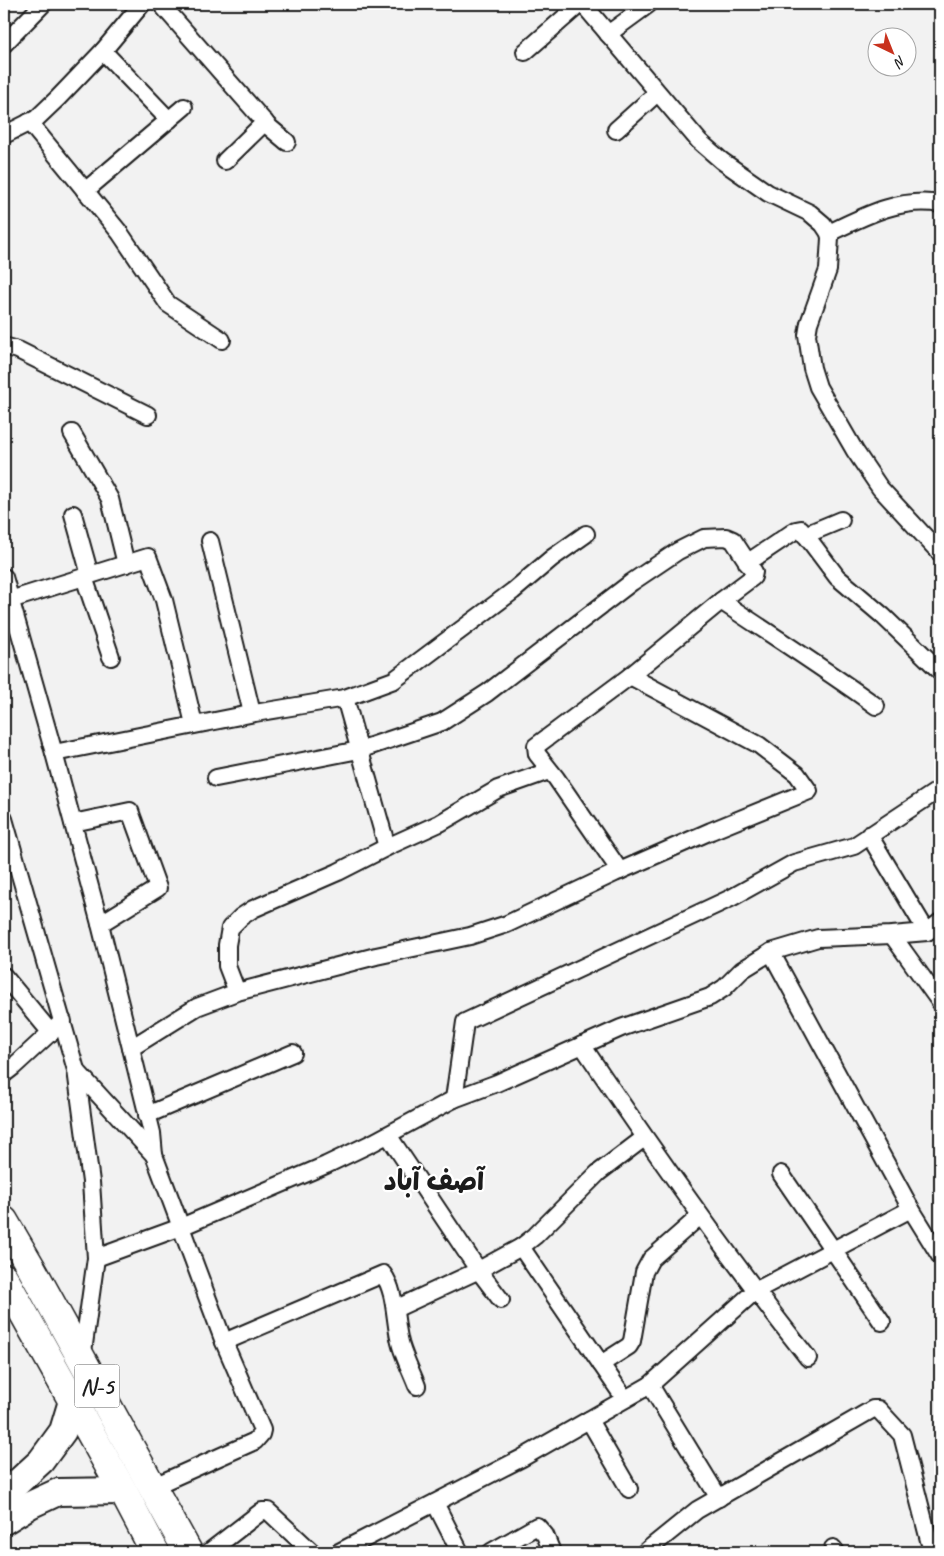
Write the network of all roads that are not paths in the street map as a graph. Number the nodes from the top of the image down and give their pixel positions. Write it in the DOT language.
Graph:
graph roads {
  1 [pos="43,4"];
  2 [pos="142,4"];
  3 [pos="161,4"];
  4 [pos="581,4"];
  5 [pos="649,4"];
  6 [pos="608,34"];
  7 [pos="4,44"];
  8 [pos="103,51"];
  9 [pos="525,52"];
  10 [pos="657,93"];
  11 [pos="184,107"];
  12 [pos="169,120"];
  13 [pos="29,122"];
  14 [pos="265,122"];
  15 [pos="616,130"];
  16 [pos="4,135"];
  17 [pos="288,142"];
  18 [pos="225,161"];
  19 [pos="85,191"];
  20 [pos="940,204"];
  21 [pos="829,232"];
  22 [pos="222,340"];
  23 [pos="4,346"];
  24 [pos="148,416"];
  25 [pos="72,433"];
  26 [pos="73,514"];
  27 [pos="841,520"];
  28 [pos="586,534"];
  29 [pos="805,535"];
  30 [pos="210,542"];
  31 [pos="940,553"];
  32 [pos="747,563"];
  33 [pos="126,564"];
  34 [pos="87,576"];
  35 [pos="4,577"];
  36 [pos="10,600"];
  37 [pos="721,601"];
  38 [pos="111,657"];
  39 [pos="940,671"];
  40 [pos="630,676"];
  41 [pos="345,698"];
  42 [pos="876,706"];
  43 [pos="252,713"];
  44 [pos="194,724"];
  45 [pos="359,750"];
  46 [pos="54,753"];
  47 [pos="549,771"];
  48 [pos="216,778"];
  49 [pos="940,789"];
  50 [pos="4,818"];
  51 [pos="73,823"];
  52 [pos="869,835"];
  53 [pos="386,846"];
  54 [pos="620,872"];
  55 [pos="940,922"];
  56 [pos="100,924"];
  57 [pos="927,932"];
  58 [pos="892,936"];
  59 [pos="771,952"];
  60 [pos="5,979"];
  61 [pos="237,992"];
  62 [pos="940,1002"];
  63 [pos="63,1021"];
  64 [pos="51,1033"];
  65 [pos="582,1045"];
  66 [pos="131,1048"];
  67 [pos="293,1053"];
  68 [pos="76,1070"];
  69 [pos="4,1074"];
  70 [pos="454,1099"];
  71 [pos="147,1115"];
  72 [pos="388,1135"];
  73 [pos="644,1138"];
  74 [pos="154,1155"];
  75 [pos="782,1174"];
  76 [pos="911,1209"];
  77 [pos="700,1216"];
  78 [pos="4,1221"];
  79 [pos="181,1227"];
  80 [pos="521,1247"];
  81 [pos="833,1250"];
  82 [pos="940,1256"];
  83 [pos="96,1258"];
  84 [pos="479,1270"];
  85 [pos="4,1278"];
  86 [pos="755,1291"];
  87 [pos="501,1300"];
  88 [pos="395,1309"];
  89 [pos="882,1322"];
  90 [pos="224,1342"];
  91 [pos="808,1358"];
  92 [pos="82,1359"];
  93 [pos="601,1364"];
  94 [pos="417,1386"];
  95 [pos="650,1386"];
  96 [pos="625,1399"];
  97 [pos="72,1402"];
  98 [pos="589,1420"];
  99 [pos="152,1487"];
  100 [pos="630,1490"];
  101 [pos="122,1491"];
  102 [pos="4,1495"];
  103 [pos="720,1498"];
  104 [pos="435,1503"];
  105 [pos="4,1521"];
  106 [pos="154,1552"];
  107 [pos="188,1552"];
  108 [pos="209,1552"];
  109 [pos="312,1552"];
  110 [pos="339,1552"];
  111 [pos="460,1552"];
  112 [pos="491,1552"];
  113 [pos="552,1552"];
  114 [pos="645,1552"];
  115 [pos="932,1552"];
  1 -- 7 [label="street"];
  2 -- 8 [label="street"];
  3 -- 14 [label="street"];
  4 -- 6 [label="street"];
  4 -- 9 [label="street"];
  5 -- 6 [label="street"];
  6 -- 10 [label="street"];
  8 -- 12 [label="street"];
  8 -- 13 [label="street"];
  10 -- 15 [label="street"];
  10 -- 21 [label="street"];
  11 -- 12 [label="street"];
  12 -- 19 [label="street"];
  13 -- 16 [label="street"];
  13 -- 19 [label="street"];
  14 -- 17 [label="street"];
  14 -- 18 [label="street"];
  19 -- 22 [label="street"];
  20 -- 21 [label="street"];
  21 -- 31 [label="street"];
  23 -- 24 [label="street"];
  25 -- 33 [label="street"];
  26 -- 34 [label="street"];
  27 -- 29 [label="street"];
  28 -- 41 [label="street"];
  29 -- 32 [label="street"];
  29 -- 39 [label="street"];
  30 -- 43 [label="street"];
  32 -- 37 [label="street"];
  32 -- 45 [label="street"];
  33 -- 34 [label="street"];
  33 -- 44 [label="street"];
  34 -- 36 [label="street"];
  34 -- 38 [label="street"];
  35 -- 36 [label="street"];
  36 -- 46 [label="street"];
  37 -- 40 [label="street"];
  37 -- 42 [label="street"];
  40 -- 47 [label="street"];
  40 -- 54 [label="street"];
  41 -- 43 [label="street"];
  41 -- 45 [label="street"];
  43 -- 44 [label="street"];
  44 -- 46 [label="street"];
  45 -- 48 [label="street"];
  45 -- 53 [label="street"];
  46 -- 51 [label="street"];
  47 -- 53 [label="street"];
  47 -- 54 [label="street"];
  49 -- 52 [label="street"];
  50 -- 63 [label="street"];
  51 -- 56 [label="street"];
  51 -- 56 [label="street"];
  52 -- 57 [label="street"];
  52 -- 70 [label="street"];
  53 -- 61 [label="street"];
  54 -- 61 [label="street"];
  55 -- 57 [label="street"];
  56 -- 66 [label="street"];
  57 -- 58 [label="street"];
  58 -- 59 [label="street"];
  58 -- 62 [label="street"];
  59 -- 65 [label="street"];
  59 -- 76 [label="street"];
  60 -- 64 [label="street"];
  61 -- 66 [label="street"];
  63 -- 64 [label="street"];
  63 -- 68 [label="street"];
  64 -- 69 [label="street"];
  65 -- 70 [label="street"];
  65 -- 73 [label="street"];
  66 -- 71 [label="street"];
  67 -- 71 [label="street"];
  68 -- 74 [label="street"];
  68 -- 83 [label="street"];
  70 -- 72 [label="street"];
  71 -- 74 [label="street"];
  72 -- 79 [label="street"];
  72 -- 84 [label="street"];
  73 -- 77 [label="street"];
  73 -- 80 [label="street"];
  74 -- 79 [label="street"];
  75 -- 81 [label="street"];
  76 -- 81 [label="street"];
  76 -- 82 [label="street"];
  77 -- 86 [label="street"];
  77 -- 93 [label="street"];
  78 -- 92 [label="highway, N-5"];
  79 -- 83 [label="street"];
  79 -- 90 [label="street"];
  80 -- 84 [label="street"];
  80 -- 93 [label="street"];
  81 -- 86 [label="street"];
  81 -- 89 [label="street"];
  83 -- 92 [label="street"];
  84 -- 87 [label="street"];
  84 -- 88 [label="street"];
  85 -- 97 [label="highway, N-5"];
  86 -- 91 [label="street"];
  86 -- 95 [label="street"];
  88 -- 90 [label="street"];
  88 -- 94 [label="street"];
  90 -- 99 [label="street"];
  92 -- 99 [label="highway, N-5"];
  93 -- 96 [label="street"];
  95 -- 96 [label="street"];
  95 -- 103 [label="street"];
  96 -- 98 [label="street"];
  97 -- 101 [label="highway, N-5"];
  97 -- 102 [label="main road"];
  98 -- 100 [label="street"];
  98 -- 104 [label="street"];
  99 -- 107 [label="highway, N-5"];
  101 -- 105 [label="main road"];
  101 -- 106 [label="highway, N-5"];
  103 -- 114 [label="street"];
  103 -- 115 [label="street"];
  104 -- 110 [label="street"];
  104 -- 111 [label="street"];
  108 -- 109 [label="street"];
  112 -- 113 [label="street"];
}
